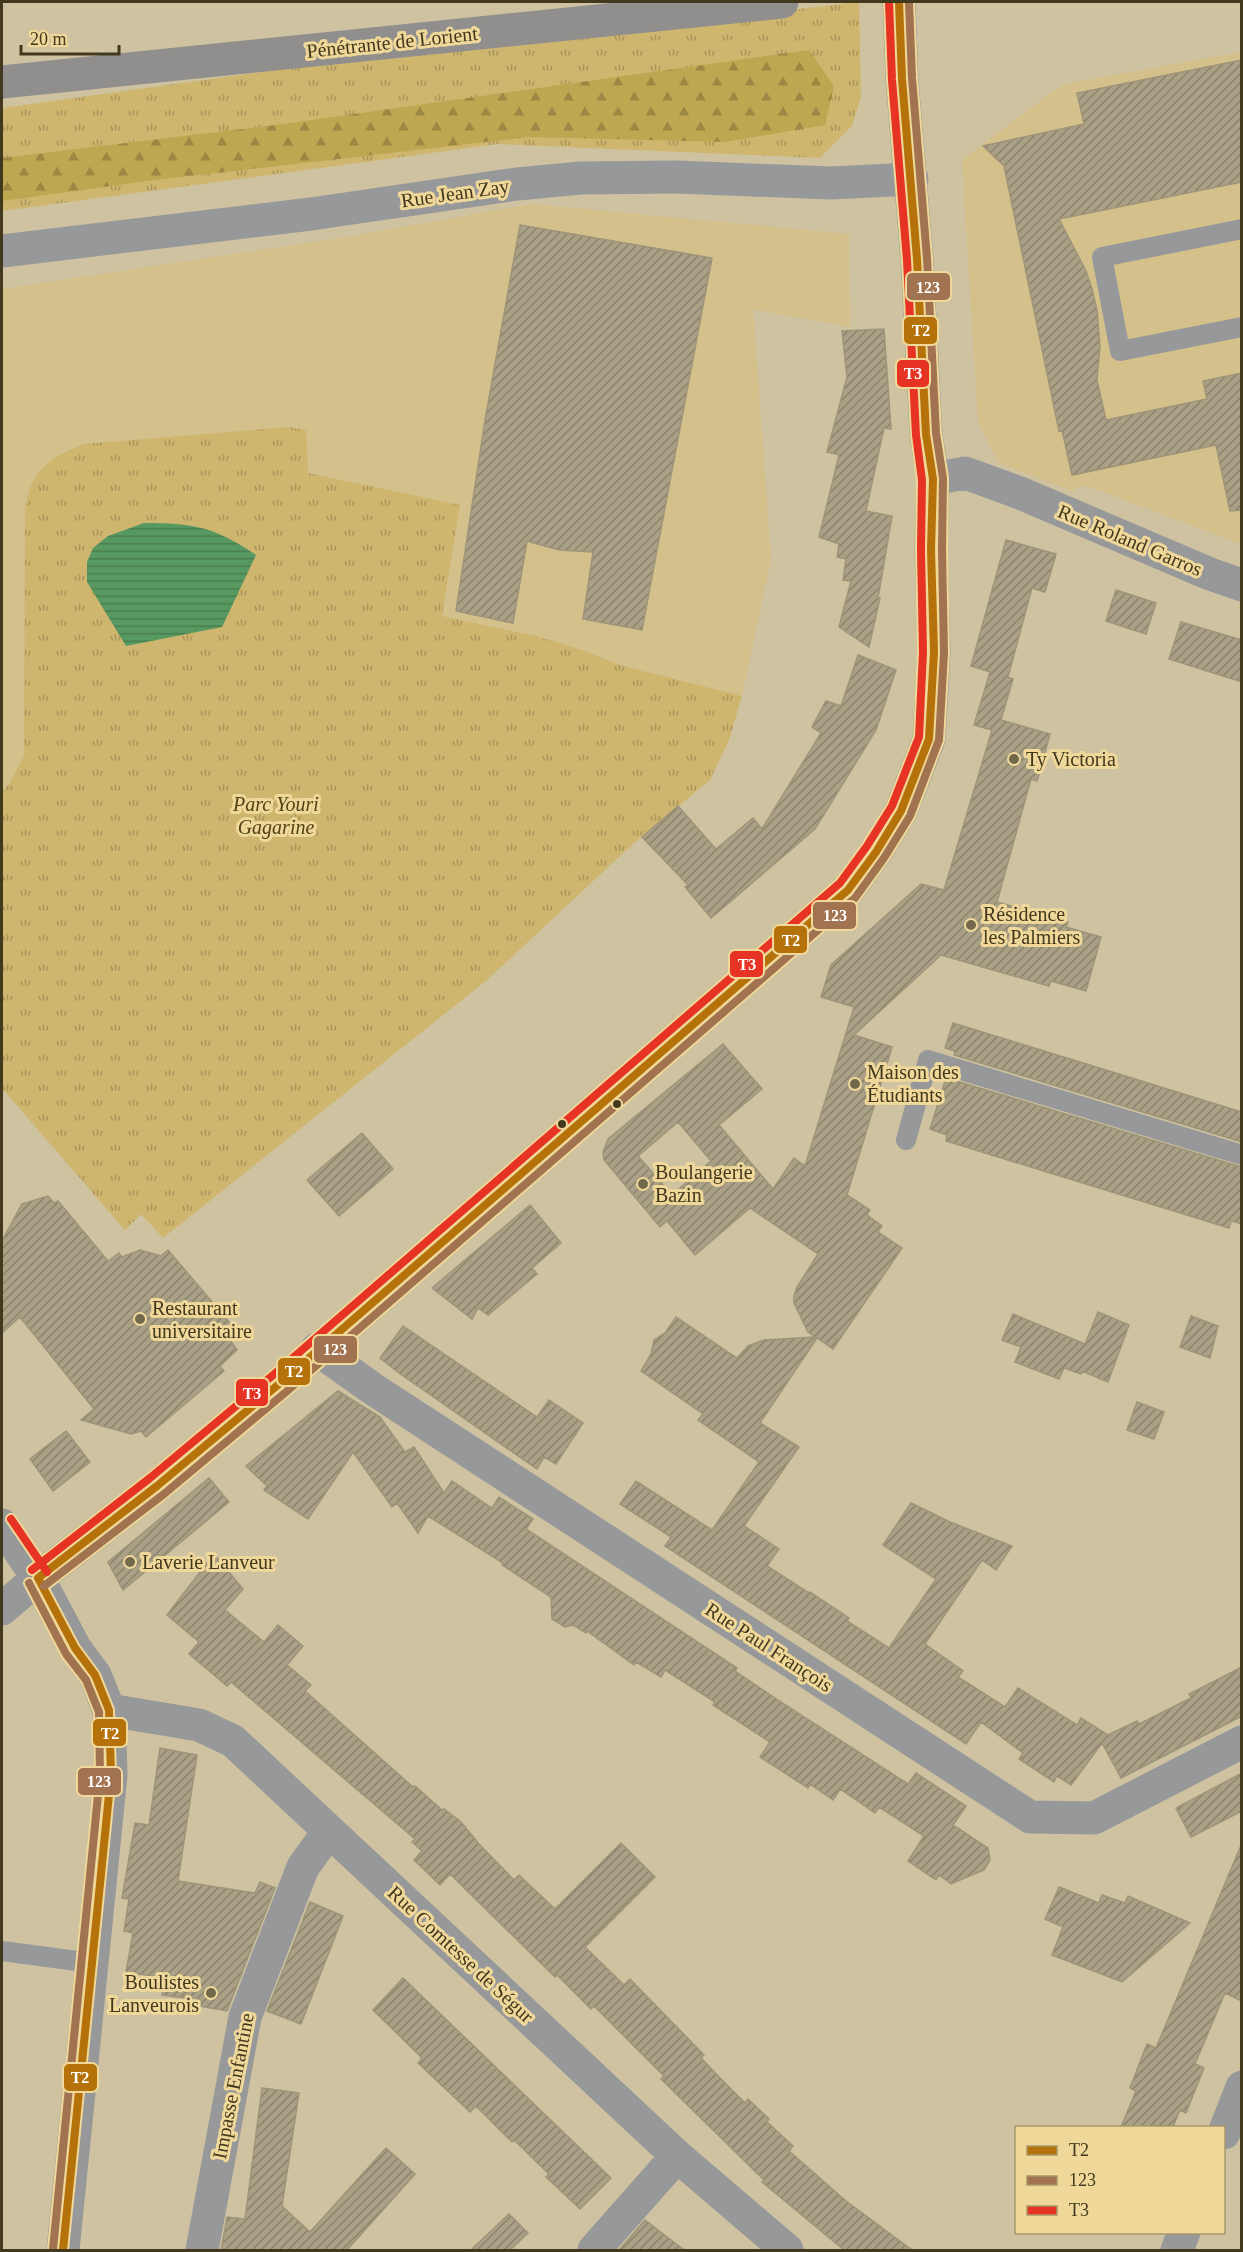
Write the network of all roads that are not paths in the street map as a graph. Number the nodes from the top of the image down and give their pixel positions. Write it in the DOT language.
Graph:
graph roads {
  1 [pos="782,2"];
  2 [pos="898,2"];
  3 [pos="2,82"];
  4 [pos="912,179"];
  5 [pos="1242,229"];
  6 [pos="2,251"];
  7 [pos="1242,327"];
  8 [pos="933,479"];
  9 [pos="1242,585"];
  10 [pos="906,1140"];
  11 [pos="1242,1155"];
  12 [pos="317,1349"];
  13 [pos="2,1525"];
  14 [pos="38,1578"];
  15 [pos="2,1608"];
  16 [pos="109,1710"];
  17 [pos="1242,1742"];
  18 [pos="329,1831"];
  19 [pos="2,1952"];
  20 [pos="92,1962"];
  21 [pos="1242,2087"];
  22 [pos="1225,2130"];
  23 [pos="677,2156"];
  24 [pos="1183,2234"];
  25 [pos="63,2250"];
  26 [pos="202,2250"];
  27 [pos="594,2250"];
  28 [pos="787,2250"];
  29 [pos="1177,2250"];
  1 -- 3 [label="main road, Pénétrante de Lorient"];
  2 -- 4 [label="street"];
  4 -- 6 [label="street, Rue Jean Zay"];
  4 -- 8 [label="street"];
  5 -- 7 [label="lane"];
  8 -- 9 [label="street, Rue Roland Garros"];
  8 -- 12 [label="street"];
  10 -- 11 [label="lane"];
  12 -- 14 [label="street"];
  12 -- 17 [label="street, Rue Paul François"];
  13 -- 14 [label="street"];
  14 -- 15 [label="street"];
  14 -- 16 [label="street"];
  16 -- 18 [label="street, Rue Comtesse de Ségur"];
  16 -- 20 [label="street"];
  18 -- 23 [label="street, Rue Comtesse de Ségur"];
  18 -- 26 [label="street, Impasse Enfantine"];
  19 -- 20 [label="lane"];
  20 -- 25 [label="street"];
  21 -- 22 [label="street"];
  23 -- 27 [label="street"];
  23 -- 28 [label="street, Rue Comtesse de Ségur"];
  24 -- 29 [label="street"];
}
